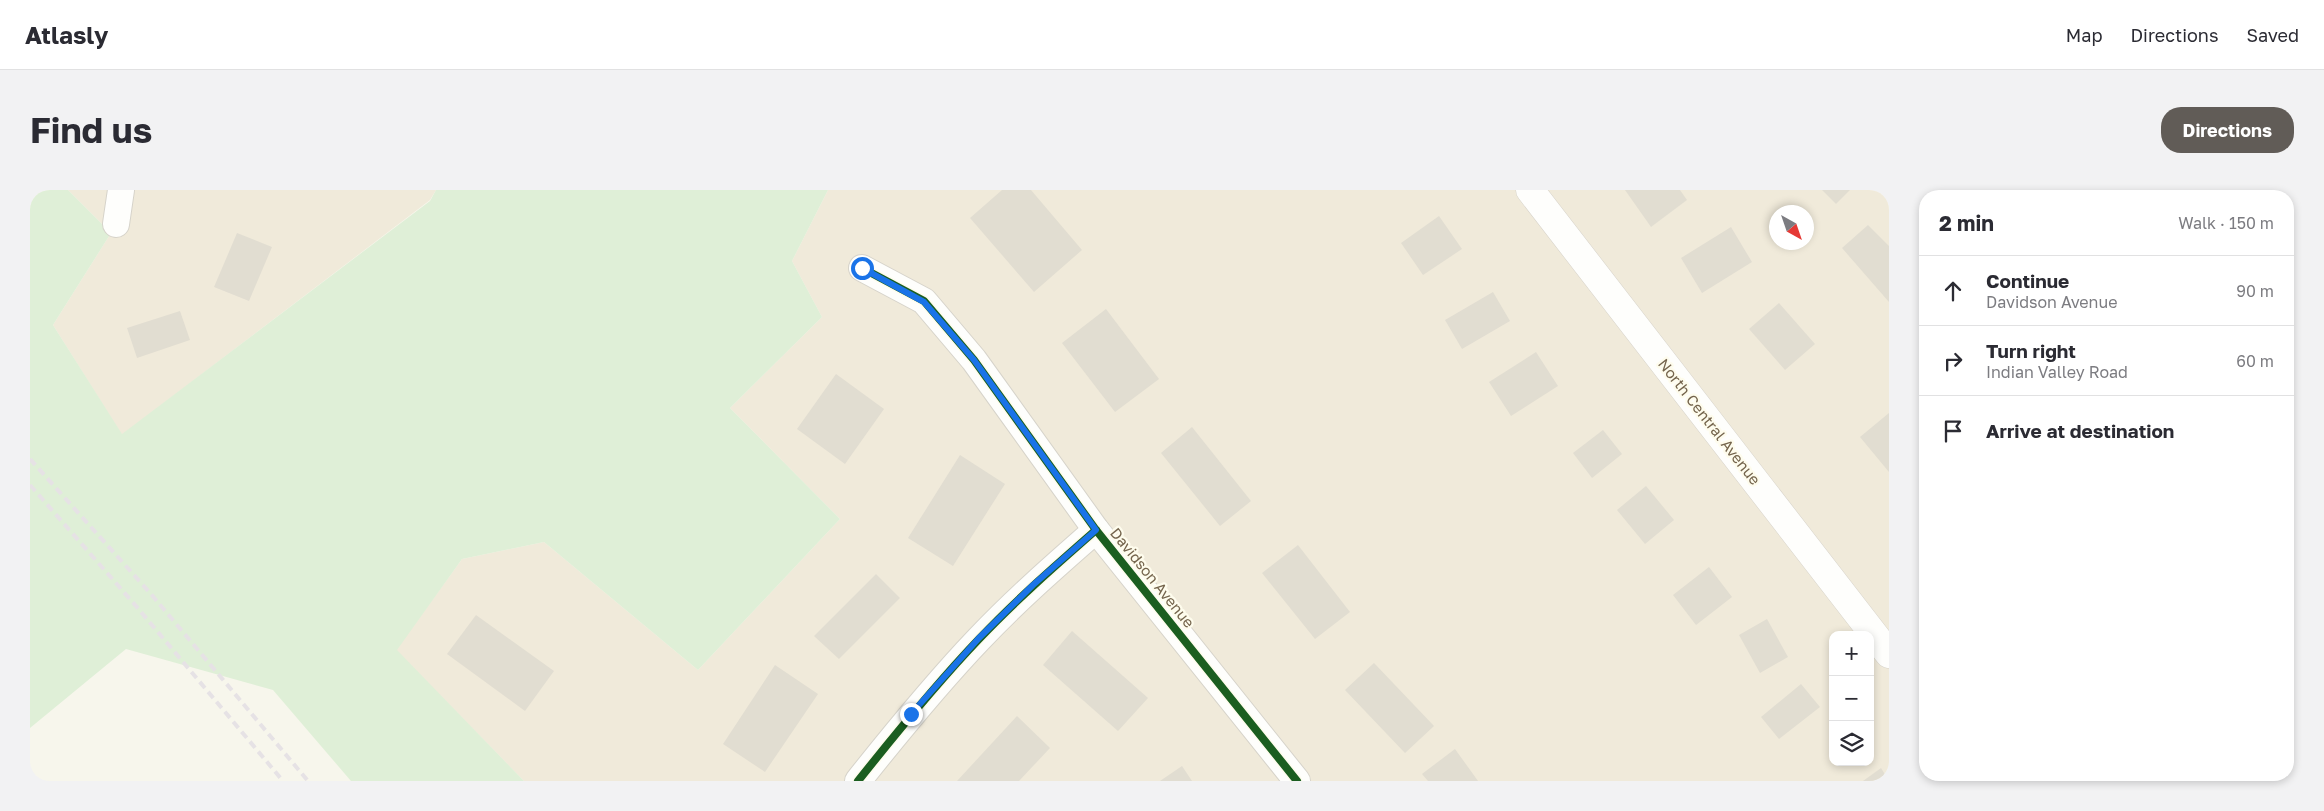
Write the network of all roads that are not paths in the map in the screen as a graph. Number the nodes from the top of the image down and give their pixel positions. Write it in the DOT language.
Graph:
graph roads {
  1 [pos="121,190"];
  2 [pos="1530,190"];
  3 [pos="116,224"];
  4 [pos="862,268"];
  5 [pos="1096,530"];
  6 [pos="1889,654"];
  7 [pos="858,781"];
  8 [pos="1297,781"];
  1 -- 3 [label="street"];
  2 -- 6 [label="main road, North Central Avenue"];
  4 -- 5 [label="street, Davidson Avenue"];
  5 -- 7 [label="street"];
  5 -- 8 [label="street, Davidson Avenue"];
}
